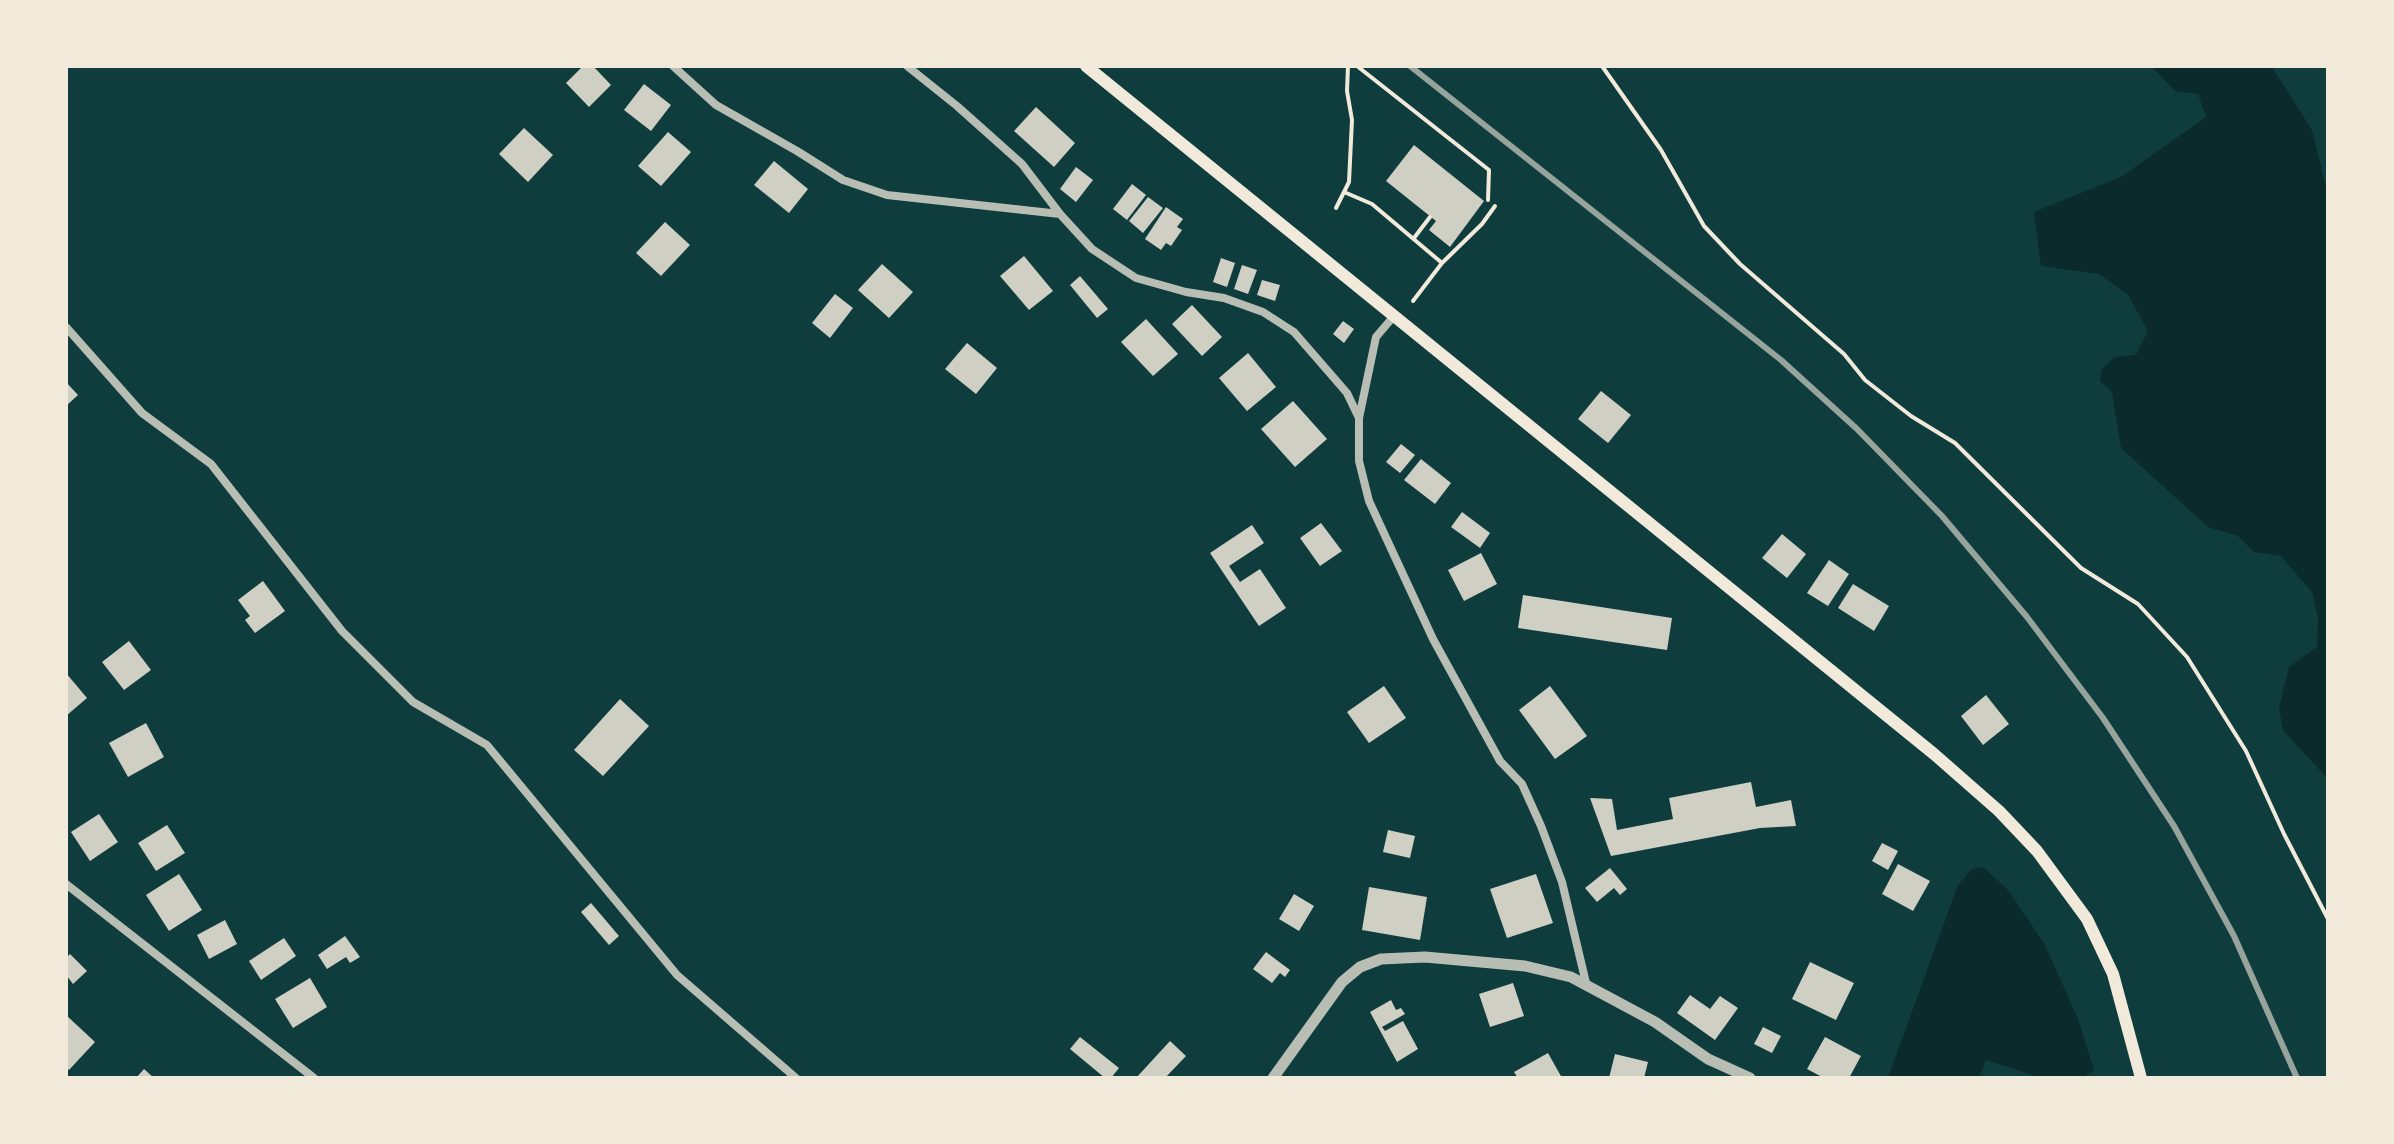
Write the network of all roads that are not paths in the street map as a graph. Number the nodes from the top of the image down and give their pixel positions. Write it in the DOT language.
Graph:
graph roads {
  1 [pos="673,66"];
  2 [pos="907,66"];
  3 [pos="1086,66"];
  4 [pos="1060,214"];
  5 [pos="1394,316"];
  6 [pos="66,327"];
  7 [pos="1359,418"];
  8 [pos="66,884"];
  9 [pos="1586,983"];
  10 [pos="314,1078"];
  11 [pos="796,1078"];
  12 [pos="1273,1078"];
  13 [pos="1750,1078"];
  14 [pos="2141,1078"];
  1 -- 4 [label="street"];
  2 -- 4 [label="street"];
  3 -- 5 [label="main road"];
  4 -- 7 [label="street"];
  5 -- 7 [label="street"];
  5 -- 14 [label="main road"];
  6 -- 11 [label="street"];
  7 -- 9 [label="street"];
  8 -- 10 [label="street"];
  9 -- 12 [label="street"];
  9 -- 13 [label="street"];
}
